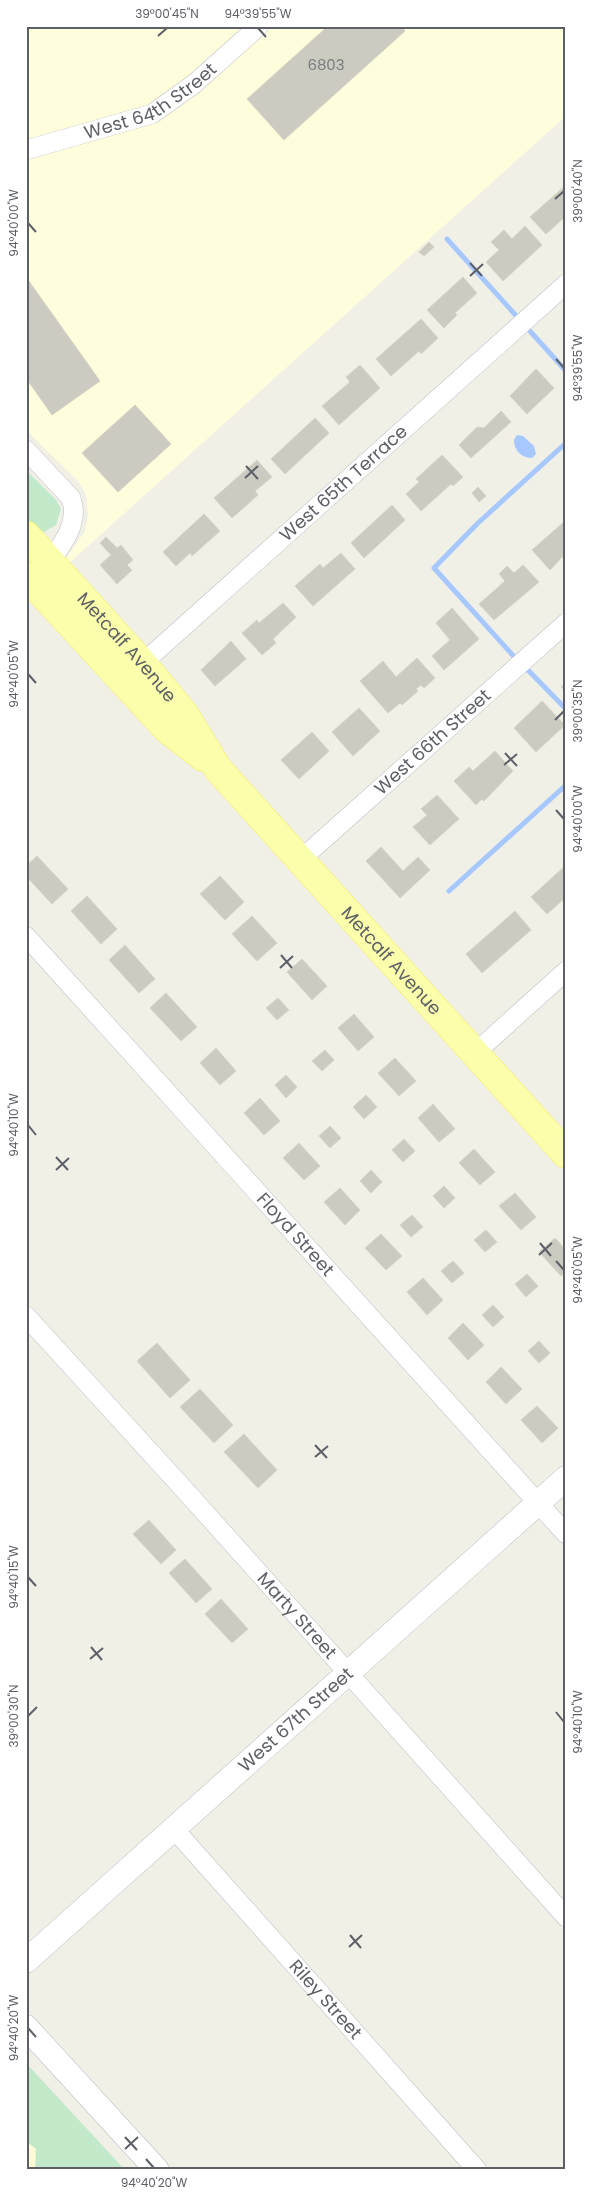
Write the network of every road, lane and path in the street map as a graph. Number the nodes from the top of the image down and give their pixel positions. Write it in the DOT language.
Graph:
graph roads {
  1 [pos="259,26"];
  2 [pos="26,150"];
  3 [pos="566,284"];
  4 [pos="26,450"];
  5 [pos="26,535"];
  6 [pos="50,561"];
  7 [pos="29,585"];
  8 [pos="566,623"];
  9 [pos="142,664"];
  10 [pos="122,681"];
  11 [pos="218,769"];
  12 [pos="299,861"];
  13 [pos="26,936"];
  14 [pos="566,971"];
  15 [pos="475,1052"];
  16 [pos="566,1154"];
  17 [pos="26,1316"];
  18 [pos="566,1478"];
  19 [pos="538,1503"];
  20 [pos="566,1534"];
  21 [pos="348,1673"];
  22 [pos="174,1828"];
  23 [pos="566,1917"];
  24 [pos="26,1961"];
  25 [pos="26,2027"];
  26 [pos="157,2170"];
  27 [pos="477,2170"];
  1 -- 2 [label="street, West 64th Street"];
  3 -- 9 [label="street, West 65th Terrace"];
  4 -- 6 [label="street"];
  5 -- 6 [label="main road, Metcalf Avenue"];
  6 -- 7 [label="street"];
  6 -- 9 [label="main road, Metcalf Avenue"];
  7 -- 10 [label="main road, Metcalf Avenue"];
  8 -- 12 [label="street, West 66th Street"];
  9 -- 10 [label="street, West 65th Terrace"];
  9 -- 11 [label="main road, Metcalf Avenue"];
  10 -- 11 [label="main road, Metcalf Avenue"];
  11 -- 12 [label="main road, Metcalf Avenue"];
  12 -- 15 [label="main road, Metcalf Avenue"];
  13 -- 19 [label="street, Floyd Street"];
  14 -- 15 [label="street"];
  15 -- 16 [label="main road, Metcalf Avenue"];
  17 -- 21 [label="street, Marty Street"];
  18 -- 19 [label="street, West 67th Street"];
  19 -- 20 [label="street, Floyd Street"];
  19 -- 21 [label="street, West 67th Street"];
  21 -- 22 [label="street, West 67th Street"];
  21 -- 23 [label="street, Marty Street"];
  22 -- 24 [label="street, West 67th Street"];
  22 -- 27 [label="street, Riley Street"];
  25 -- 26 [label="street"];
}
